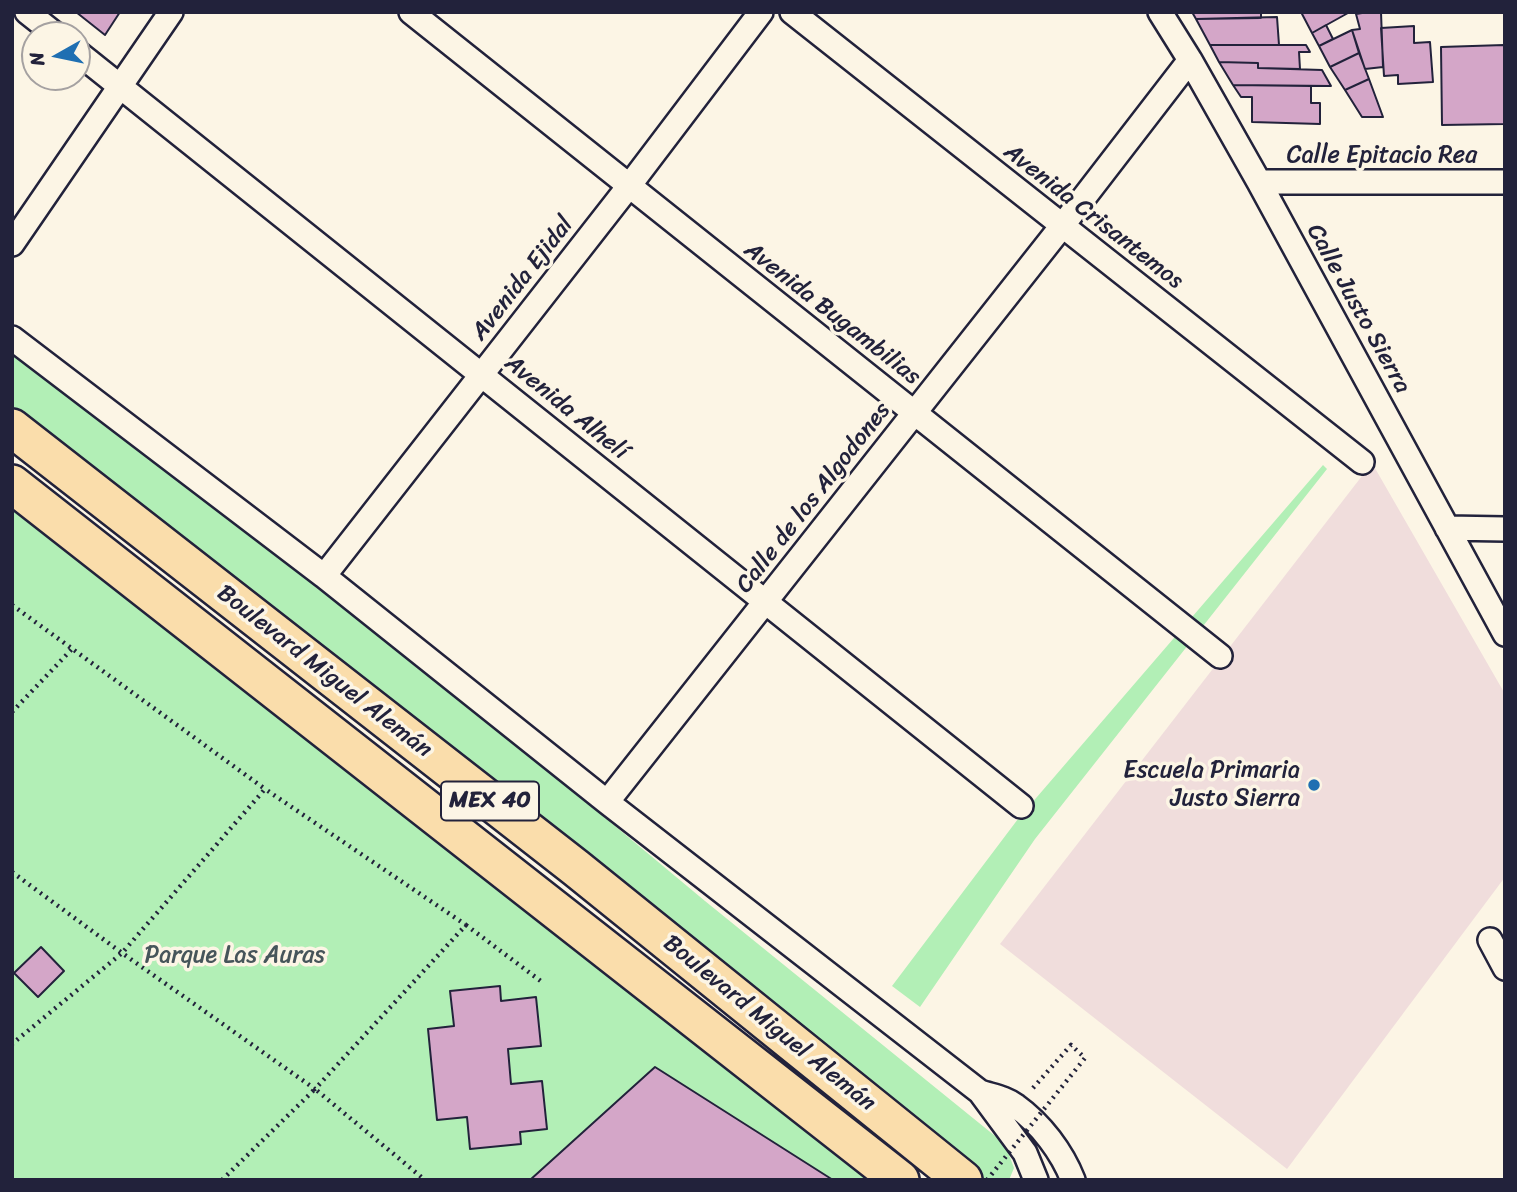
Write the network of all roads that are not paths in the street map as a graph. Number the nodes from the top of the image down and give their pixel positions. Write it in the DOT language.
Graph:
graph roads {
  1 [pos="172,12"];
  2 [pos="411,12"];
  3 [pos="761,12"];
  4 [pos="792,12"];
  5 [pos="1160,12"];
  6 [pos="1190,60"];
  7 [pos="91,63"];
  8 [pos="120,87"];
  9 [pos="1259,182"];
  10 [pos="1505,182"];
  11 [pos="629,186"];
  12 [pos="1062,226"];
  13 [pos="12,244"];
  14 [pos="12,338"];
  15 [pos="482,374"];
  16 [pos="914,412"];
  17 [pos="12,428"];
  18 [pos="1362,462"];
  19 [pos="12,484"];
  20 [pos="1447,528"];
  21 [pos="1505,529"];
  22 [pos="324,576"];
  23 [pos="765,601"];
  24 [pos="1505,634"];
  25 [pos="1220,656"];
  26 [pos="607,802"];
  27 [pos="1021,806"];
  28 [pos="1490,940"];
  29 [pos="1505,968"];
  30 [pos="980,1092"];
  31 [pos="900,1180"];
  32 [pos="963,1180"];
  33 [pos="1036,1180"];
  34 [pos="1073,1180"];
  1 -- 8 [label="street"];
  2 -- 11 [label="street, Avenida Bugambilias"];
  3 -- 11 [label="street, Avenida Ejidal"];
  4 -- 12 [label="street, Avenida Crisantemos"];
  5 -- 6 [label="street, Calle Justo Sierra"];
  6 -- 9 [label="street, Calle Justo Sierra"];
  6 -- 12 [label="street, Calle de los Algodones"];
  7 -- 8 [label="street, Avenida Alhelí"];
  8 -- 13 [label="street"];
  8 -- 15 [label="street, Avenida Alhelí"];
  9 -- 10 [label="street, Calle Epitacio Rea"];
  9 -- 20 [label="street, Calle Justo Sierra"];
  11 -- 15 [label="street, Avenida Ejidal"];
  11 -- 16 [label="street, Avenida Bugambilias"];
  12 -- 16 [label="street, Calle de los Algodones"];
  12 -- 18 [label="street, Avenida Crisantemos"];
  14 -- 22 [label="street"];
  15 -- 22 [label="street, Avenida Ejidal"];
  15 -- 23 [label="street, Avenida Alhelí"];
  16 -- 23 [label="street, Calle de los Algodones"];
  16 -- 25 [label="street, Avenida Bugambilias"];
  17 -- 32 [label="main road, Boulevard Miguel Alemán / MEX 40"];
  19 -- 31 [label="main road, Boulevard Miguel Alemán / MEX 40"];
  20 -- 21 [label="street"];
  20 -- 24 [label="street, Calle Justo Sierra"];
  22 -- 26 [label="street"];
  23 -- 26 [label="street, Calle de los Algodones"];
  23 -- 27 [label="street, Avenida Alhelí"];
  26 -- 30 [label="street"];
  28 -- 29 [label="street"];
  30 -- 33 [label="street"];
  30 -- 34 [label="street"];
}
